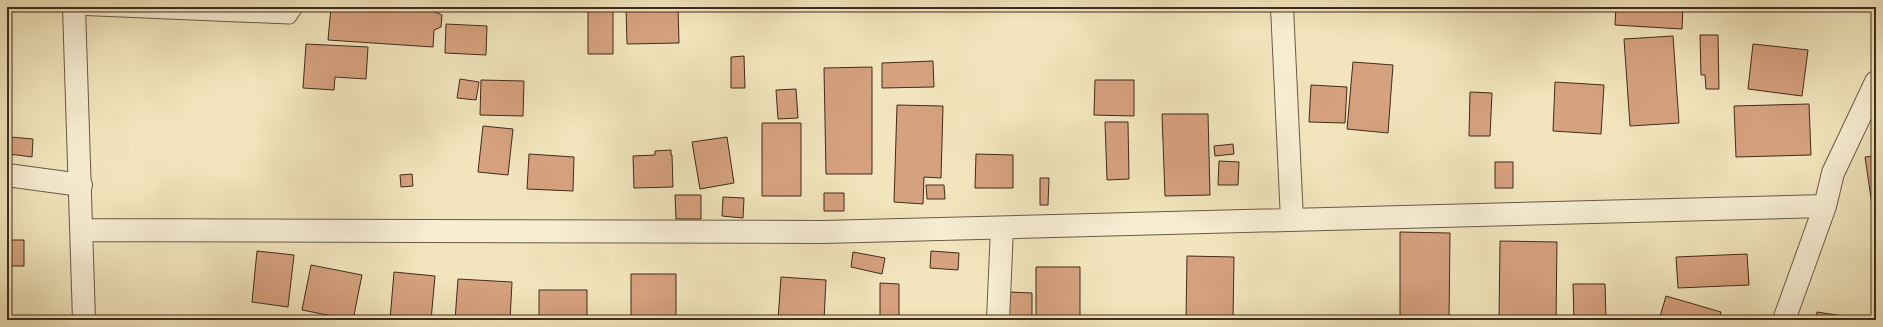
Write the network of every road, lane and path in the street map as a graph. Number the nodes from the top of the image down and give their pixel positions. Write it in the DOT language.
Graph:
graph roads {
  1 [pos="74,7"];
  2 [pos="295,7"];
  3 [pos="1282,7"];
  4 [pos="1876,82"];
  5 [pos="7,175"];
  6 [pos="81,185"];
  7 [pos="1825,206"];
  8 [pos="1292,220"];
  9 [pos="1002,228"];
  10 [pos="82,230"];
  11 [pos="84,320"];
  12 [pos="998,320"];
  13 [pos="1784,320"];
  1 -- 2 [label="lane"];
  1 -- 6 [label="street"];
  3 -- 8 [label="street"];
  4 -- 7 [label="street"];
  5 -- 6 [label="street"];
  6 -- 10 [label="street"];
  7 -- 8 [label="street"];
  7 -- 13 [label="street"];
  8 -- 9 [label="street"];
  9 -- 10 [label="street"];
  9 -- 12 [label="street"];
  10 -- 11 [label="street"];
}
